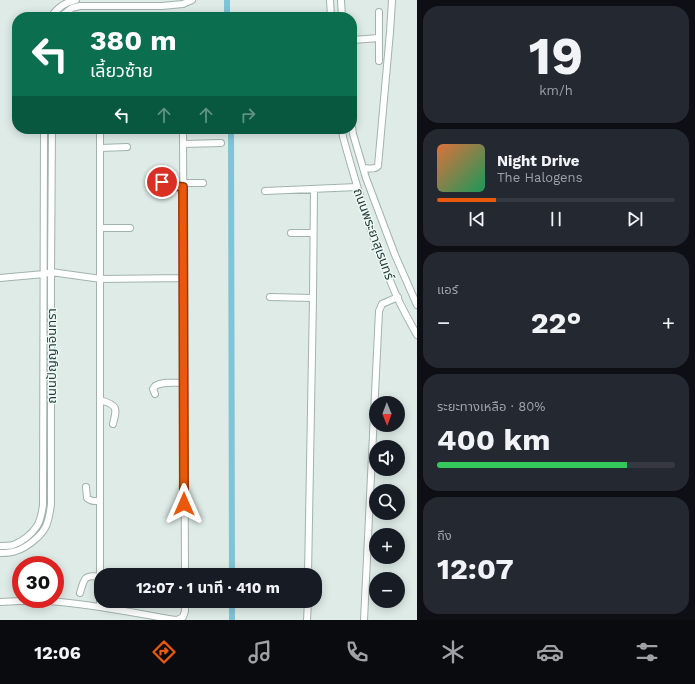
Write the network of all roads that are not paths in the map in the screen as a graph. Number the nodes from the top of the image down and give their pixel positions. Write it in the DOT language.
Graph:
graph roads {
  1 [pos="76,0"];
  2 [pos="192,0"];
  3 [pos="330,0"];
  4 [pos="341,0"];
  5 [pos="392,0"];
  6 [pos="54,12"];
  7 [pos="67,12"];
  8 [pos="331,12"];
  9 [pos="342,12"];
  10 [pos="379,12"];
  11 [pos="379,38"];
  12 [pos="357,40"];
  13 [pos="379,61"];
  14 [pos="44,134"];
  15 [pos="52,134"];
  16 [pos="100,134"];
  17 [pos="184,134"];
  18 [pos="343,134"];
  19 [pos="354,134"];
  20 [pos="221,143"];
  21 [pos="184,144"];
  22 [pos="127,147"];
  23 [pos="100,148"];
  24 [pos="363,168"];
  25 [pos="161,171"];
  26 [pos="203,183"];
  27 [pos="183,185"];
  28 [pos="357,187"];
  29 [pos="314,190"];
  30 [pos="265,191"];
  31 [pos="101,228"];
  32 [pos="130,228"];
  33 [pos="291,232"];
  34 [pos="313,233"];
  35 [pos="51,272"];
  36 [pos="44,274"];
  37 [pos="0,278"];
  38 [pos="101,278"];
  39 [pos="183,278"];
  40 [pos="270,297"];
  41 [pos="398,297"];
  42 [pos="313,298"];
  43 [pos="417,304"];
  44 [pos="417,335"];
  45 [pos="184,383"];
  46 [pos="154,394"];
  47 [pos="100,400"];
  48 [pos="113,424"];
  49 [pos="86,487"];
  50 [pos="100,501"];
  51 [pos="0,546"];
  52 [pos="0,553"];
  53 [pos="100,568"];
  54 [pos="185,568"];
  55 [pos="308,568"];
  56 [pos="94,576"];
  57 [pos="80,593"];
  58 [pos="0,602"];
  59 [pos="94,606"];
  60 [pos="106,608"];
  61 [pos="185,608"];
  62 [pos="308,608"];
  63 [pos="177,620"];
  64 [pos="307,620"];
  65 [pos="364,620"];
  1 -- 6 [label="street"];
  2 -- 7 [label="street"];
  3 -- 8 [label="street"];
  4 -- 9 [label="street"];
  5 -- 24 [label="street"];
  10 -- 11 [label="street"];
  11 -- 12 [label="street"];
  11 -- 13 [label="street"];
  14 -- 36 [label="street, ถนนปัญญาอินทรา"];
  15 -- 35 [label="street, ถนนปัญญาอินทรา"];
  16 -- 23 [label="street"];
  17 -- 21 [label="street"];
  18 -- 28 [label="street, ถนนพระยาสุเรนทร์"];
  19 -- 24 [label="street, ถนนพระยาสุเรนทร์"];
  20 -- 21 [label="street"];
  21 -- 27 [label="street"];
  22 -- 23 [label="street"];
  23 -- 31 [label="street"];
  24 -- 43 [label="street, ถนนพระยาสุเรนทร์"];
  25 -- 27 [label="street"];
  26 -- 27 [label="street"];
  27 -- 39 [label="street"];
  28 -- 29 [label="street"];
  28 -- 41 [label="street, ถนนพระยาสุเรนทร์"];
  29 -- 30 [label="street"];
  29 -- 34 [label="street"];
  31 -- 32 [label="street"];
  31 -- 38 [label="street"];
  33 -- 34 [label="street"];
  34 -- 42 [label="street"];
  35 -- 36 [label="street"];
  35 -- 38 [label="street"];
  35 -- 52 [label="street, ถนนปัญญาอินทรา"];
  36 -- 37 [label="street"];
  36 -- 51 [label="street, ถนนปัญญาอินทรา"];
  38 -- 39 [label="street"];
  38 -- 47 [label="street"];
  39 -- 45 [label="street"];
  40 -- 42 [label="street"];
  41 -- 44 [label="street, ถนนพระยาสุเรนทร์"];
  41 -- 65 [label="street"];
  42 -- 55 [label="street"];
  45 -- 46 [label="street"];
  45 -- 54 [label="street"];
  47 -- 48 [label="street"];
  47 -- 50 [label="street"];
  49 -- 50 [label="street"];
  50 -- 53 [label="street"];
  56 -- 57 [label="street"];
  58 -- 59 [label="street"];
  60 -- 63 [label="street"];
  61 -- 63 [label="street"];
  62 -- 64 [label="street"];
}
